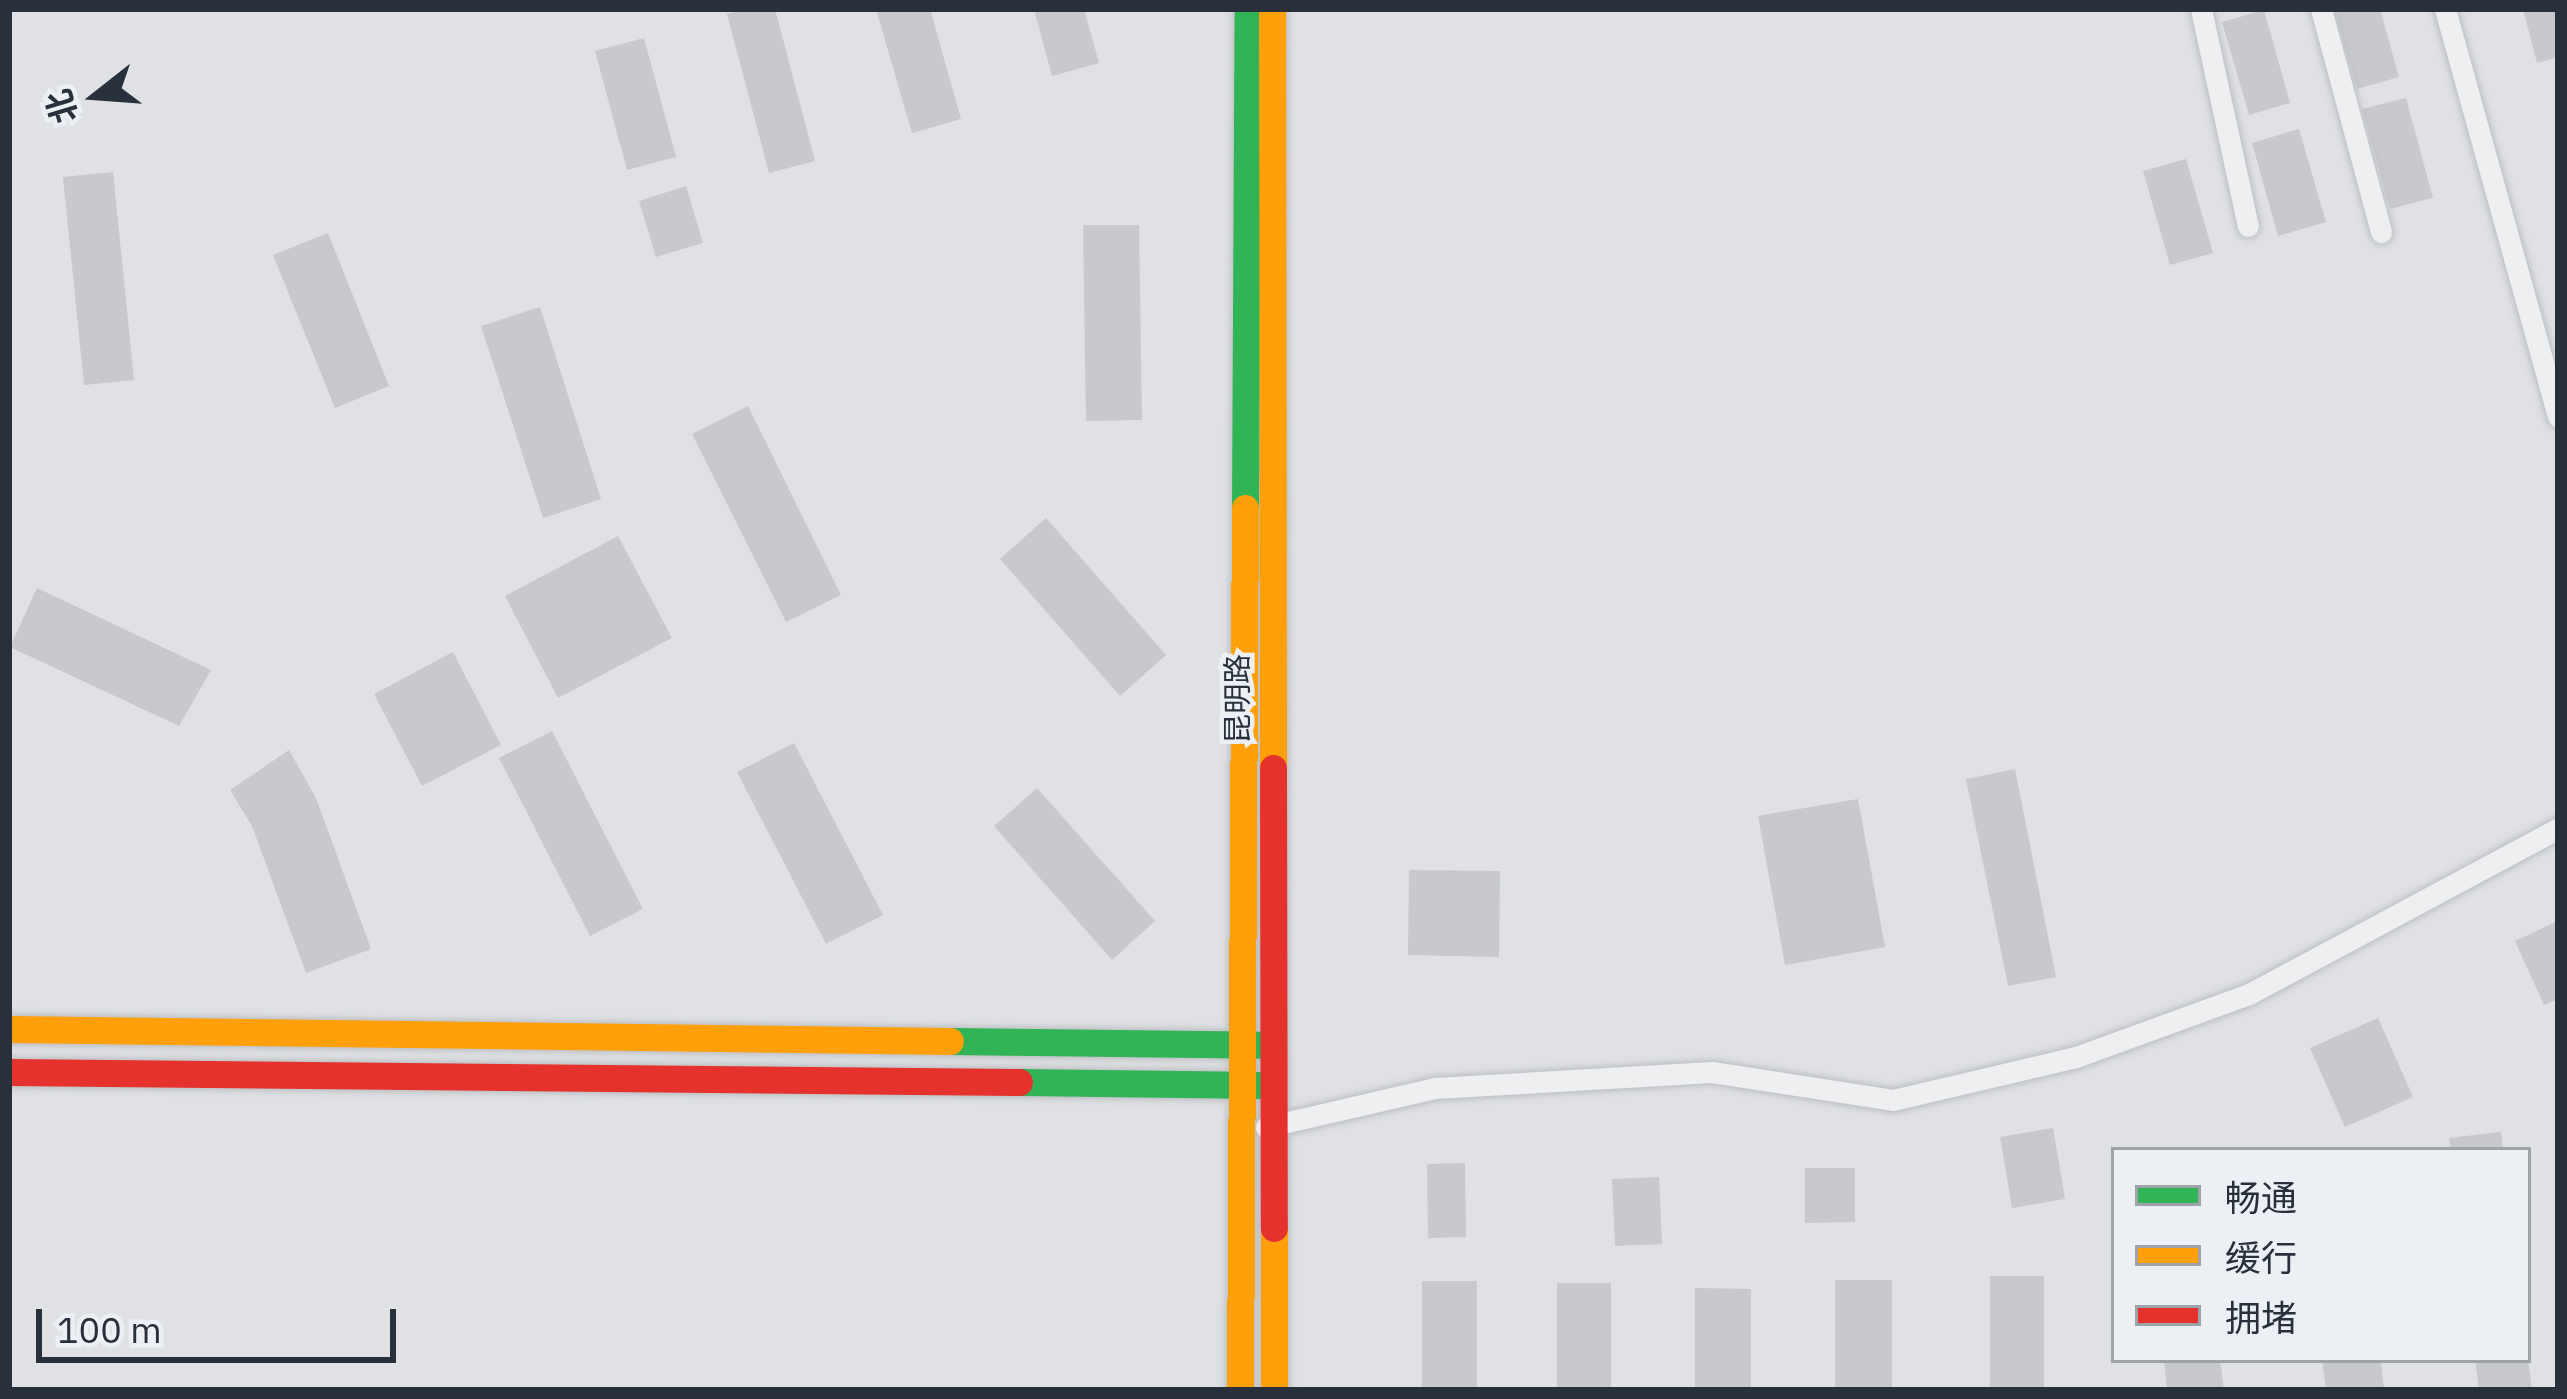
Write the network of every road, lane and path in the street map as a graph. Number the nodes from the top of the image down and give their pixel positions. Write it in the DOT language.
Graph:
graph roads {
  1 [pos="1248,9"];
  2 [pos="1271,9"];
  3 [pos="2201,9"];
  4 [pos="2321,9"];
  5 [pos="2445,9"];
  6 [pos="2248,226"];
  7 [pos="2380,232"];
  8 [pos="2558,417"];
  9 [pos="2558,828"];
  10 [pos="9,1029"];
  11 [pos="1255,1045"];
  12 [pos="9,1072"];
  13 [pos="1255,1085"];
  14 [pos="1255,1125"];
  15 [pos="1240,1390"];
  16 [pos="1274,1390"];
  1 -- 11 [label="main road, 昆明路"];
  2 -- 11 [label="main road, 昆明路"];
  3 -- 6 [label="street"];
  4 -- 7 [label="street"];
  5 -- 8 [label="street"];
  9 -- 14 [label="street"];
  10 -- 11 [label="main road"];
  11 -- 13 [label="main road, 昆明路"];
  12 -- 13 [label="main road"];
  13 -- 14 [label="main road, 昆明路"];
  14 -- 15 [label="main road, 昆明路"];
  14 -- 16 [label="main road, 昆明路"];
}
